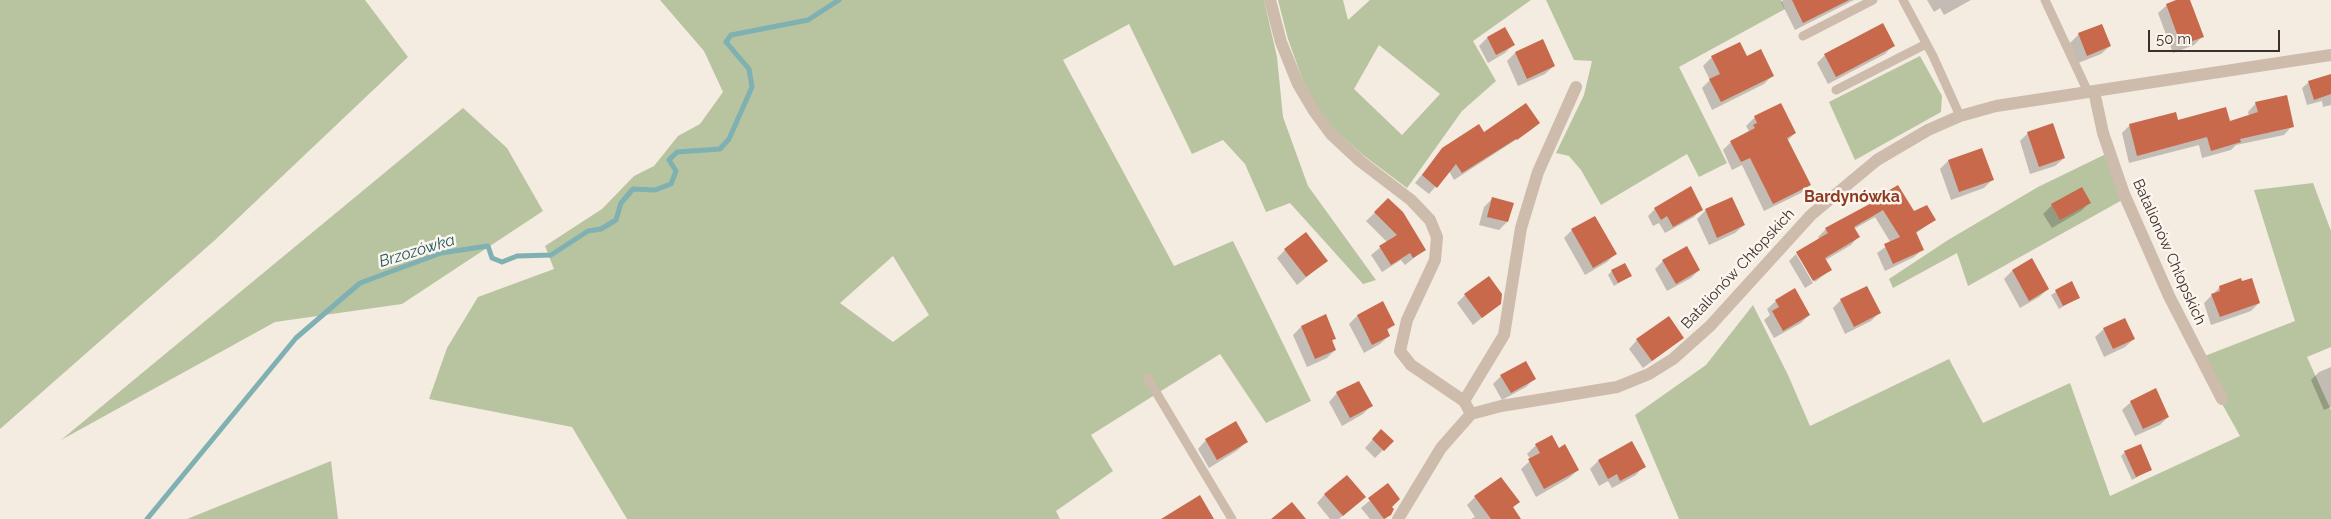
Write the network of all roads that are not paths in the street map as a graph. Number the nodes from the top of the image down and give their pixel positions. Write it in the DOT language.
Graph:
graph roads {
  1 [pos="1270,0"];
  2 [pos="1873,0"];
  3 [pos="1903,0"];
  4 [pos="2046,0"];
  5 [pos="1803,36"];
  6 [pos="1926,44"];
  7 [pos="2331,55"];
  8 [pos="1576,87"];
  9 [pos="1836,90"];
  10 [pos="2091,91"];
  11 [pos="1960,116"];
  12 [pos="1147,377"];
  13 [pos="2222,399"];
  14 [pos="1464,400"];
  15 [pos="1471,414"];
  16 [pos="1232,519"];
  17 [pos="1398,519"];
  1 -- 14 [label="street"];
  2 -- 5 [label="lane"];
  3 -- 6 [label="lane"];
  4 -- 10 [label="lane, Batalionów Chłopskich"];
  6 -- 9 [label="lane"];
  6 -- 11 [label="lane"];
  7 -- 10 [label="street"];
  8 -- 14 [label="street"];
  10 -- 11 [label="street, Batalionów Chłopskich"];
  10 -- 13 [label="street, Batalionów Chłopskich"];
  11 -- 15 [label="street, Batalionów Chłopskich"];
  12 -- 16 [label="lane"];
  14 -- 15 [label="street"];
  15 -- 17 [label="street"];
}
